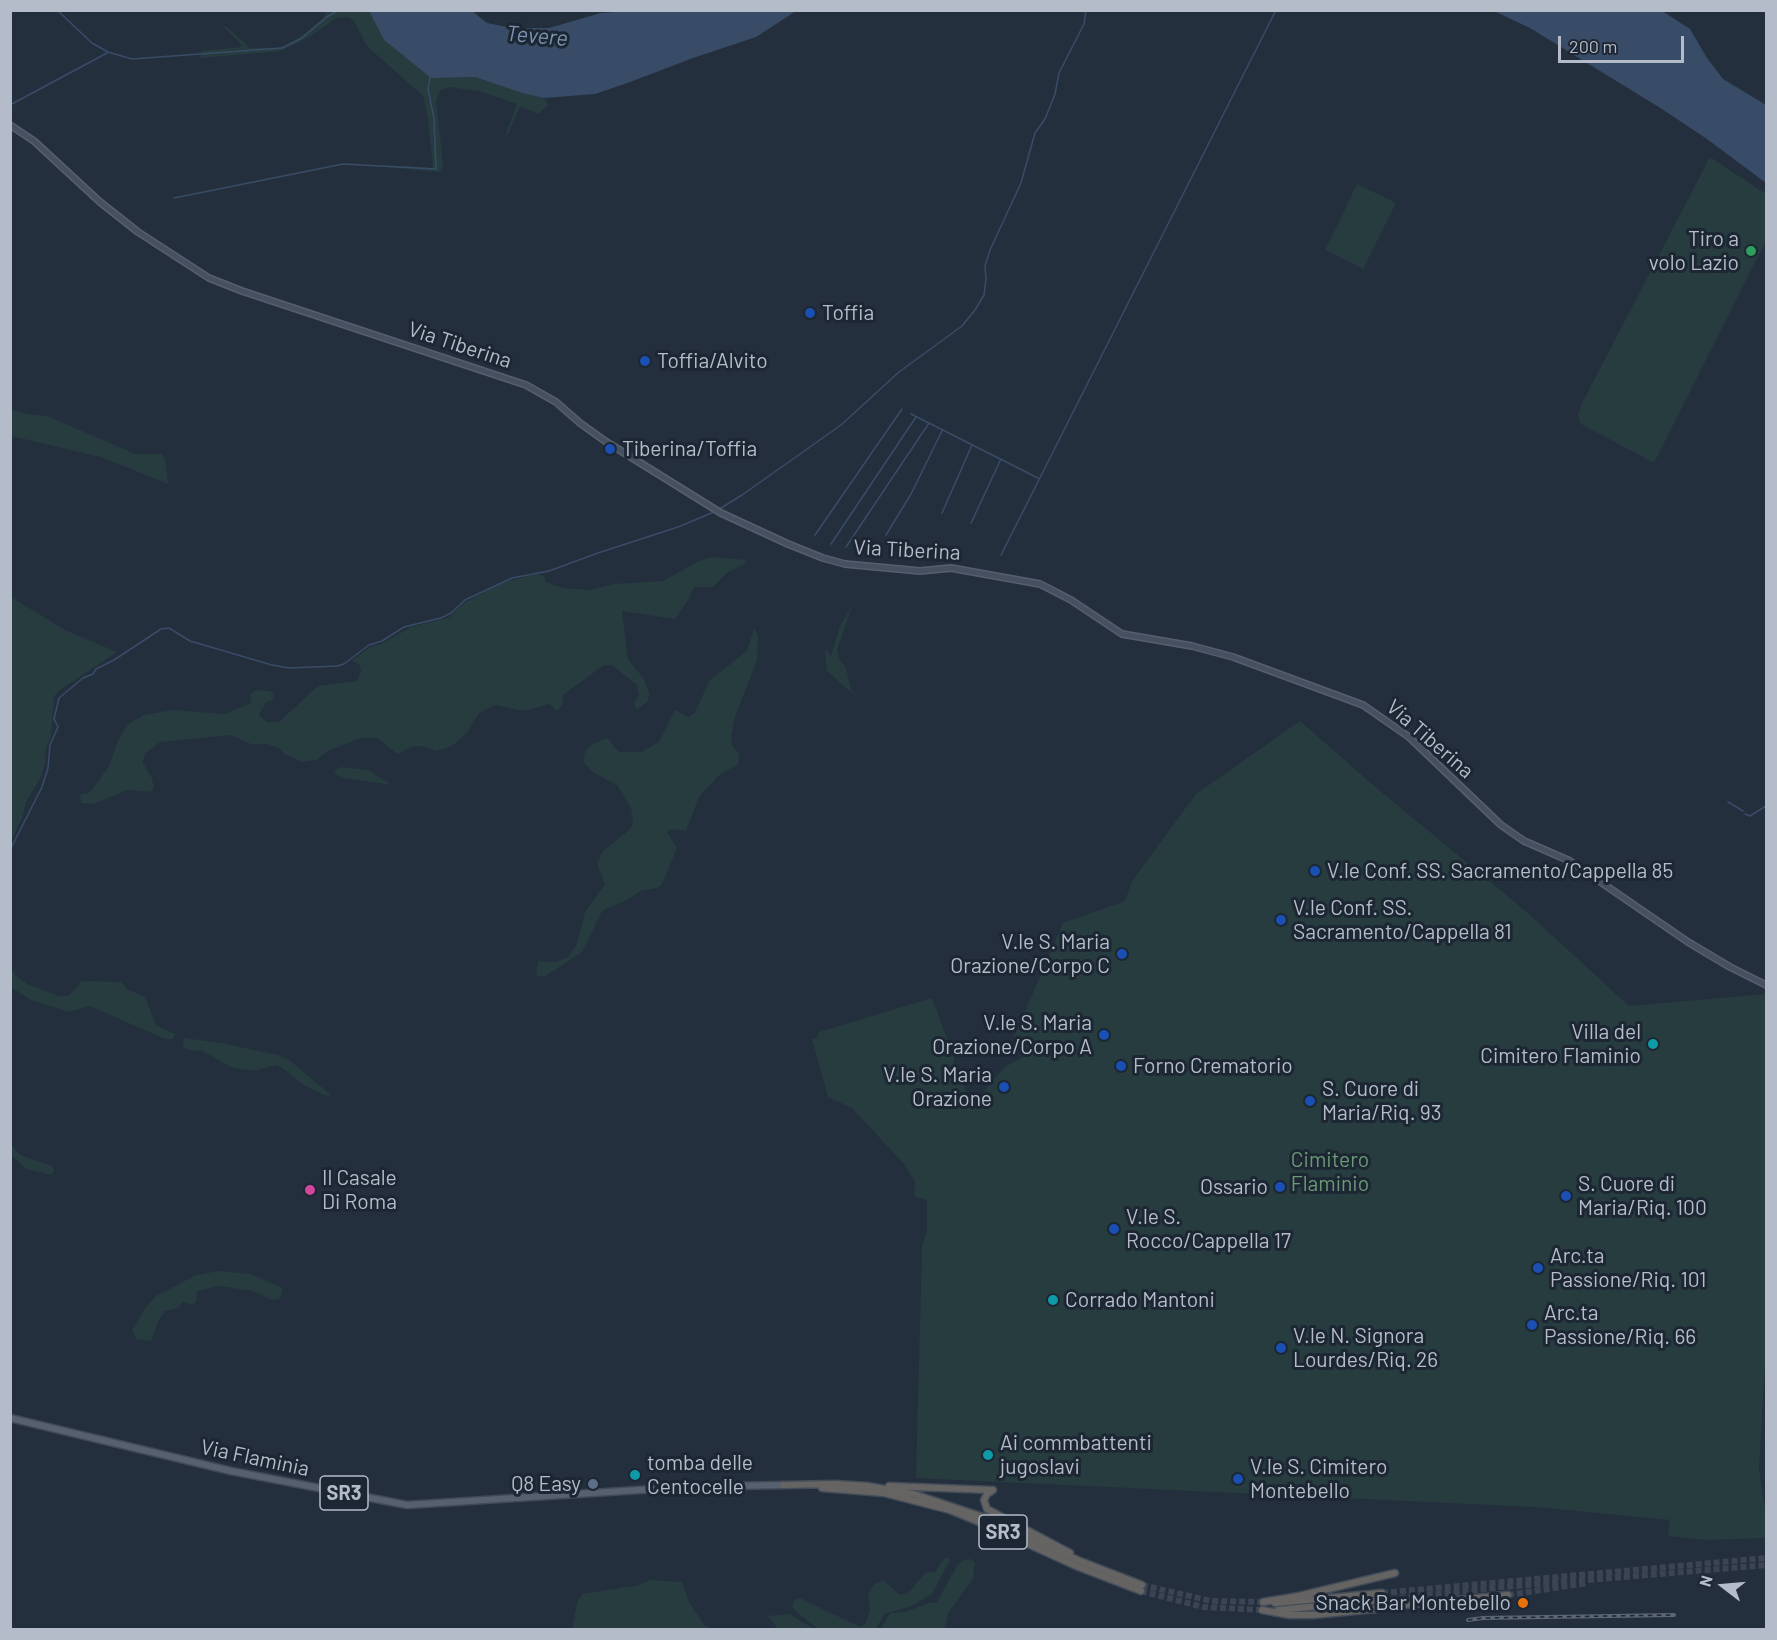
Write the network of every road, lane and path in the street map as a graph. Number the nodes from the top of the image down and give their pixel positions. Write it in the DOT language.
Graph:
graph roads {
  1 [pos="10,125"];
  2 [pos="1767,985"];
  3 [pos="10,1418"];
  4 [pos="783,1485"];
  5 [pos="867,1486"];
  6 [pos="1080,1562"];
  7 [pos="1395,1573"];
  8 [pos="1508,1595"];
  1 -- 2 [label="main road, Via Tiberina"];
  3 -- 4 [label="main road, Via Flaminia / SR3"];
  4 -- 5 [label="highway, Via Flaminia / SR3"];
  4 -- 6 [label="highway, Via Flaminia / SR3"];
  5 -- 6 [label="highway, Via Flaminia / SR3"];
  5 -- 6 [label="highway"];
  7 -- 8 [label="highway"];
}
